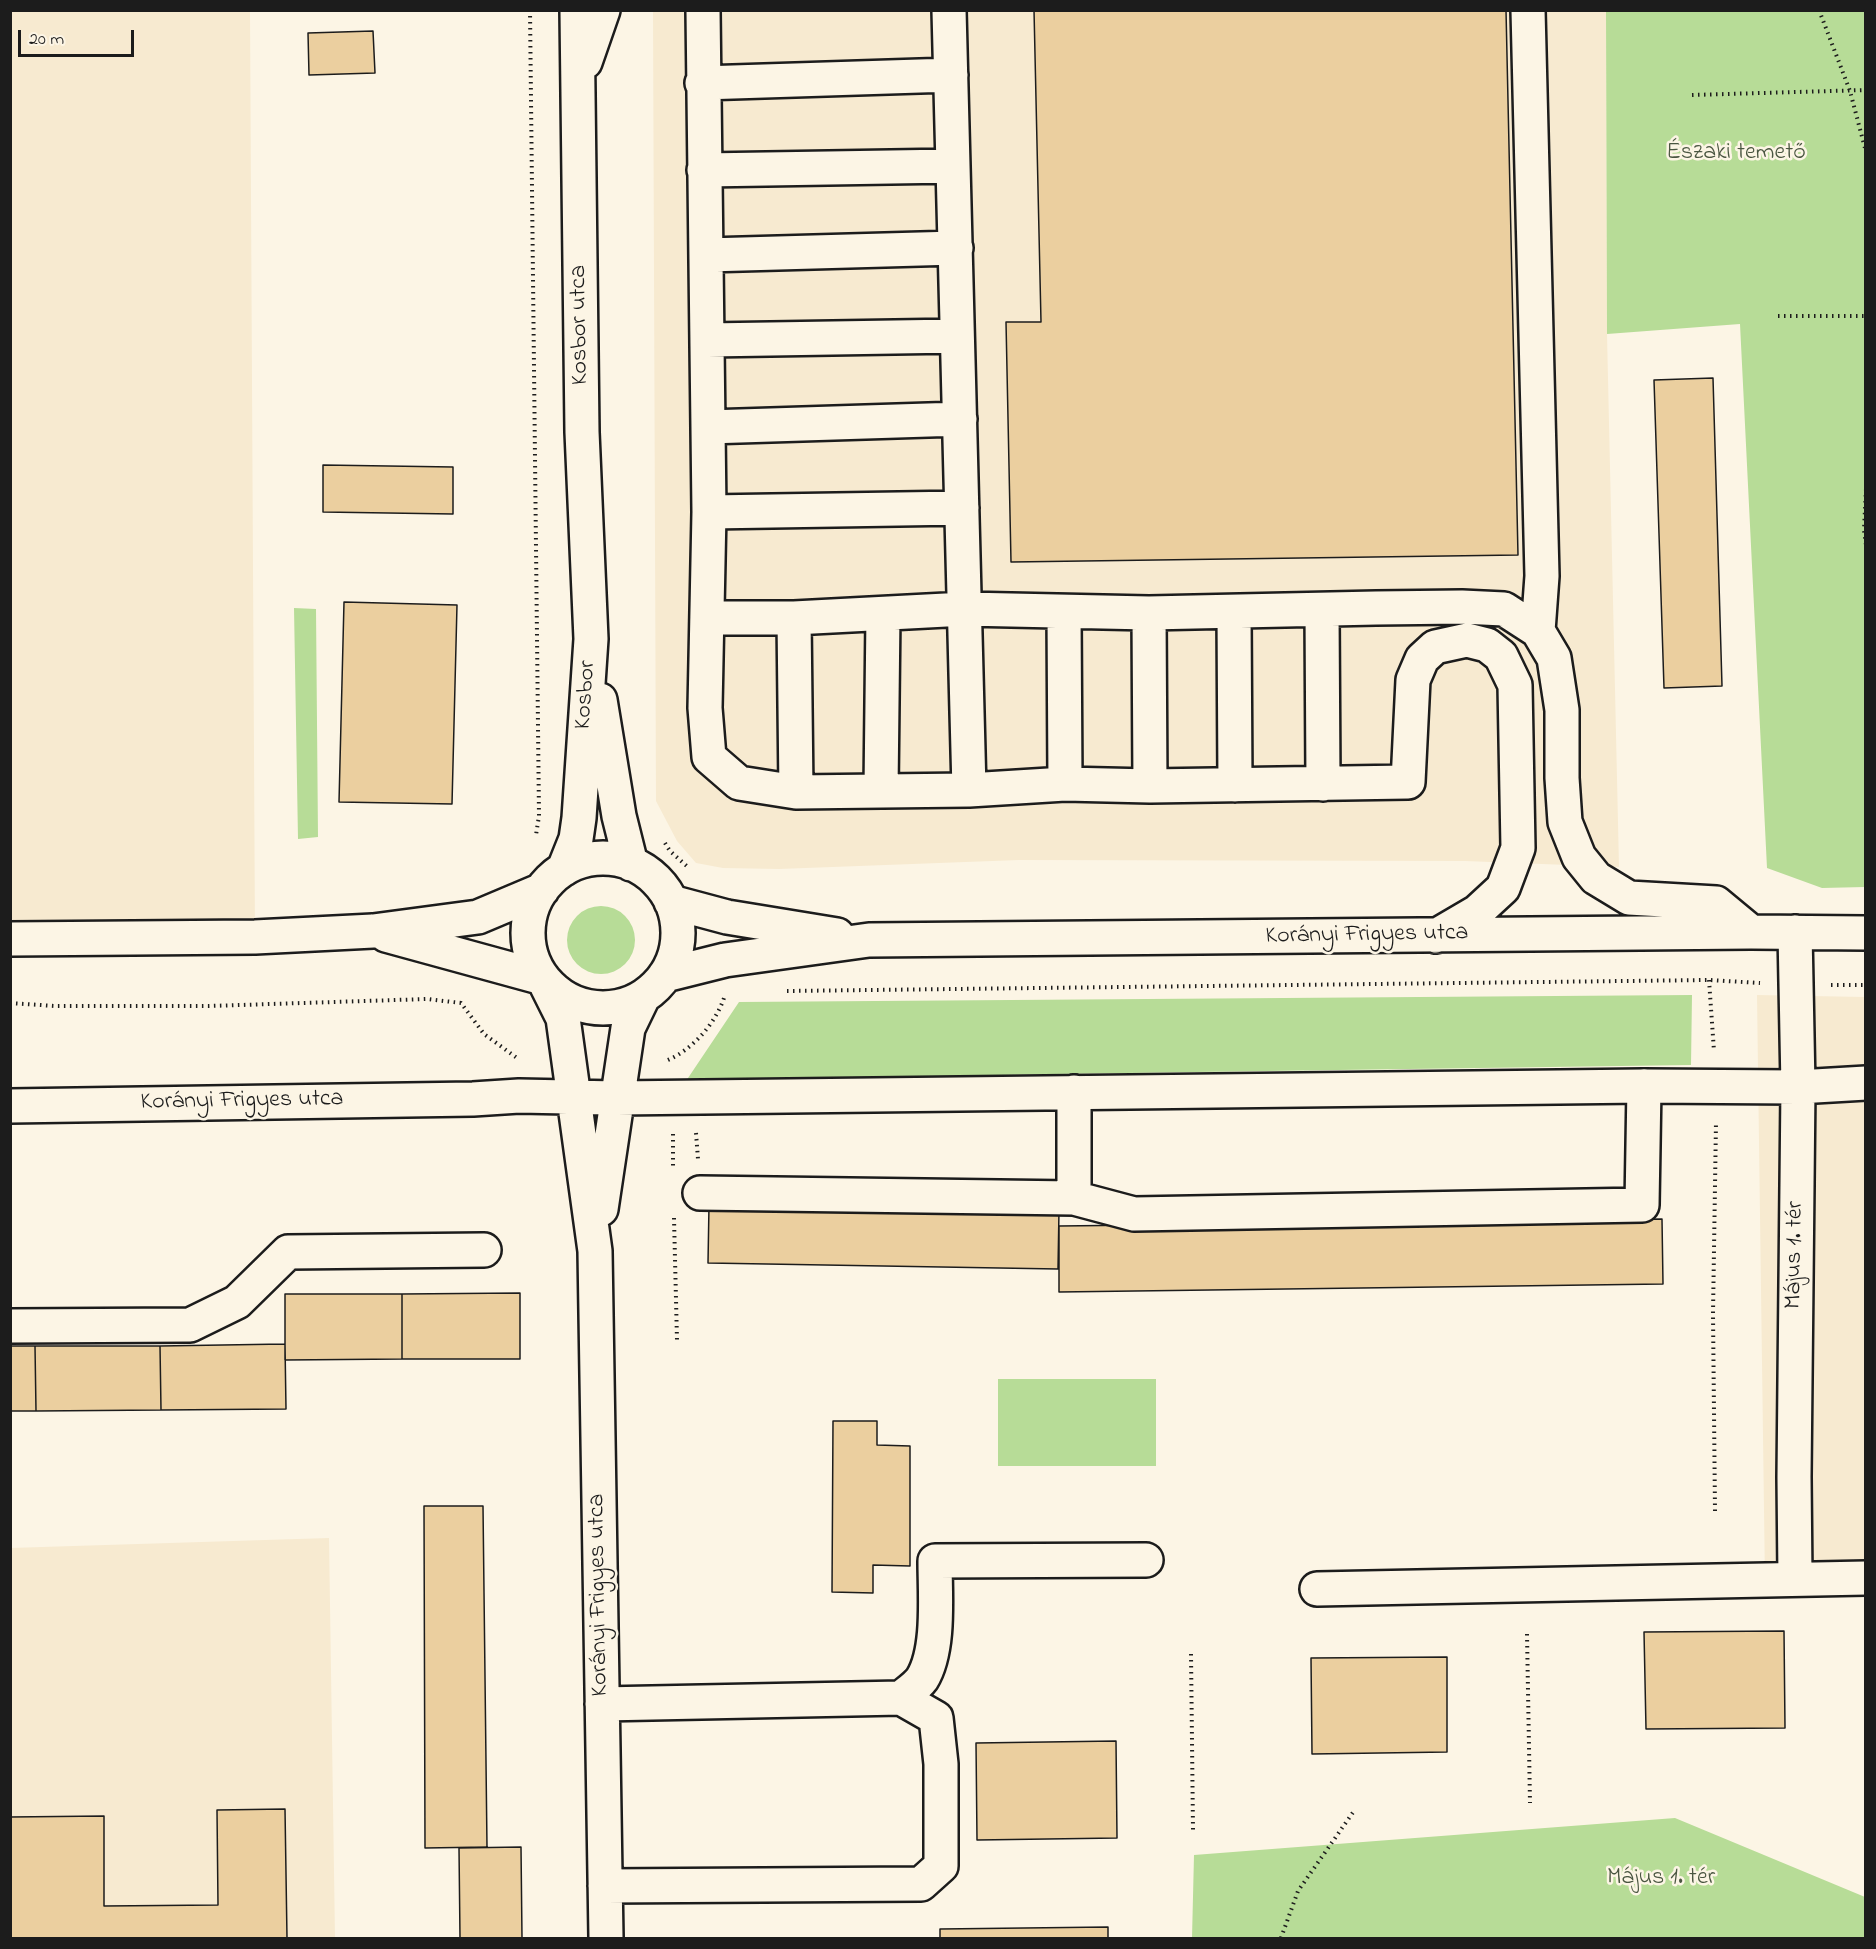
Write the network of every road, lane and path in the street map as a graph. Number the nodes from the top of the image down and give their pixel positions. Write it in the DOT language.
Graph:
graph roads {
  1 [pos="530,10"];
  2 [pos="577,10"];
  3 [pos="603,10"];
  4 [pos="703,10"];
  5 [pos="950,10"];
  6 [pos="1528,10"];
  7 [pos="1819,10"];
  8 [pos="951,75"];
  9 [pos="578,81"];
  10 [pos="702,83"];
  11 [pos="1866,90"];
  12 [pos="1850,91"];
  13 [pos="1692,95"];
  14 [pos="1866,152"];
  15 [pos="953,166"];
  16 [pos="705,170"];
  17 [pos="956,248"];
  18 [pos="707,255"];
  19 [pos="1778,316"];
  20 [pos="1866,316"];
  21 [pos="957,336"];
  22 [pos="708,340"];
  23 [pos="960,418"];
  24 [pos="708,427"];
  25 [pos="1866,489"];
  26 [pos="962,508"];
  27 [pos="709,512"];
  28 [pos="1866,545"];
  29 [pos="965,609"];
  30 [pos="1322,610"];
  31 [pos="1064,612"];
  32 [pos="1234,612"];
  33 [pos="1149,613"];
  34 [pos="882,614"];
  35 [pos="707,618"];
  36 [pos="794,618"];
  37 [pos="1538,631"];
  38 [pos="591,639"];
  39 [pos="1065,784"];
  40 [pos="1323,784"];
  41 [pos="1235,785"];
  42 [pos="1150,786"];
  43 [pos="881,790"];
  44 [pos="969,790"];
  45 [pos="796,792"];
  46 [pos="539,816"];
  47 [pos="662,837"];
  48 [pos="631,864"];
  49 [pos="697,874"];
  50 [pos="553,880"];
  51 [pos="671,902"];
  52 [pos="373,931"];
  53 [pos="1751,932"];
  54 [pos="1795,932"];
  55 [pos="1866,933"];
  56 [pos="1436,936"];
  57 [pos="10,939"];
  58 [pos="869,940"];
  59 [pos="543,978"];
  60 [pos="1709,980"];
  61 [pos="1866,984"];
  62 [pos="1796,985"];
  63 [pos="654,986"];
  64 [pos="726,991"];
  65 [pos="786,991"];
  66 [pos="10,1003"];
  67 [pos="516,1058"];
  68 [pos="670,1060"];
  69 [pos="1866,1083"];
  70 [pos="1717,1085"];
  71 [pos="1644,1086"];
  72 [pos="1798,1086"];
  73 [pos="1074,1092"];
  74 [pos="575,1097"];
  75 [pos="616,1098"];
  76 [pos="10,1106"];
  77 [pos="673,1124"];
  78 [pos="674,1169"];
  79 [pos="700,1192"];
  80 [pos="1074,1198"];
  81 [pos="674,1215"];
  82 [pos="484,1250"];
  83 [pos="595,1251"];
  84 [pos="10,1326"];
  85 [pos="677,1340"];
  86 [pos="1715,1510"];
  87 [pos="1146,1560"];
  88 [pos="1795,1578"];
  89 [pos="1866,1578"];
  90 [pos="1317,1589"];
  91 [pos="1527,1634"];
  92 [pos="1191,1654"];
  93 [pos="901,1698"];
  94 [pos="602,1704"];
  95 [pos="1530,1803"];
  96 [pos="1354,1811"];
  97 [pos="1193,1830"];
  98 [pos="605,1886"];
  99 [pos="606,1938"];
  100 [pos="1281,1938"];
  1 -- 46 [label="path"];
  2 -- 9 [label="street, Kosbor utca"];
  3 -- 9 [label="street"];
  4 -- 10 [label="street"];
  5 -- 8 [label="street"];
  6 -- 37 [label="street"];
  7 -- 12 [label="path"];
  8 -- 10 [label="street"];
  8 -- 15 [label="street"];
  9 -- 38 [label="street, Kosbor utca"];
  10 -- 16 [label="street"];
  11 -- 12 [label="path"];
  12 -- 13 [label="path"];
  12 -- 14 [label="path"];
  15 -- 16 [label="street"];
  15 -- 17 [label="street"];
  16 -- 18 [label="street"];
  17 -- 18 [label="street"];
  17 -- 21 [label="street"];
  18 -- 22 [label="street"];
  19 -- 20 [label="path"];
  21 -- 22 [label="street"];
  21 -- 23 [label="street"];
  22 -- 24 [label="street"];
  23 -- 24 [label="street"];
  23 -- 26 [label="street"];
  24 -- 27 [label="street"];
  25 -- 28 [label="path"];
  26 -- 27 [label="street"];
  26 -- 29 [label="street"];
  27 -- 35 [label="street"];
  29 -- 31 [label="street"];
  29 -- 34 [label="street"];
  29 -- 44 [label="street"];
  30 -- 32 [label="street"];
  30 -- 37 [label="street"];
  30 -- 40 [label="street"];
  31 -- 33 [label="street"];
  31 -- 39 [label="street"];
  32 -- 33 [label="street"];
  32 -- 41 [label="street"];
  33 -- 42 [label="street"];
  34 -- 36 [label="street"];
  34 -- 43 [label="street"];
  35 -- 36 [label="street"];
  35 -- 45 [label="street"];
  36 -- 45 [label="street"];
  37 -- 53 [label="street"];
  38 -- 48 [label="street, Kosbor"];
  38 -- 50 [label="street, Kosbor"];
  39 -- 42 [label="street"];
  39 -- 44 [label="street"];
  40 -- 41 [label="street"];
  40 -- 56 [label="street"];
  41 -- 42 [label="street"];
  43 -- 44 [label="street"];
  43 -- 45 [label="street"];
  47 -- 49 [label="path"];
  48 -- 50 [label="street"];
  48 -- 51 [label="street"];
  50 -- 52 [label="street"];
  50 -- 59 [label="street"];
  51 -- 58 [label="street, Korányi Frigyes utca"];
  51 -- 63 [label="street"];
  52 -- 57 [label="street"];
  52 -- 59 [label="street"];
  53 -- 54 [label="street, Korányi Frigyes utca"];
  53 -- 56 [label="street, Korányi Frigyes utca"];
  54 -- 55 [label="street, Korányi Frigyes utca"];
  54 -- 62 [label="street, Május 1. tér"];
  56 -- 58 [label="street, Korányi Frigyes utca"];
  58 -- 63 [label="street, Korányi Frigyes utca"];
  59 -- 63 [label="street"];
  59 -- 74 [label="street, Korányi Frigyes utca"];
  60 -- 62 [label="path"];
  60 -- 65 [label="path"];
  60 -- 70 [label="path"];
  61 -- 62 [label="path"];
  62 -- 72 [label="street, Május 1. tér"];
  63 -- 75 [label="street, Korányi Frigyes utca"];
  64 -- 68 [label="path"];
  66 -- 67 [label="path"];
  69 -- 72 [label="street, Korányi Frigyes utca"];
  70 -- 71 [label="street, Korányi Frigyes utca"];
  70 -- 72 [label="street, Korányi Frigyes utca"];
  70 -- 86 [label="path"];
  71 -- 73 [label="street, Korányi Frigyes utca"];
  71 -- 80 [label="street"];
  72 -- 88 [label="street, Május 1. tér"];
  73 -- 75 [label="street, Korányi Frigyes utca"];
  73 -- 80 [label="street"];
  74 -- 75 [label="street, Korányi Frigyes utca"];
  74 -- 76 [label="street, Korányi Frigyes utca"];
  74 -- 83 [label="street, Korányi Frigyes utca"];
  75 -- 83 [label="street, Korányi Frigyes utca"];
  77 -- 78 [label="path"];
  79 -- 80 [label="street"];
  81 -- 85 [label="path"];
  82 -- 84 [label="street"];
  83 -- 94 [label="street, Korányi Frigyes utca"];
  87 -- 93 [label="street"];
  88 -- 89 [label="street"];
  88 -- 90 [label="street"];
  91 -- 95 [label="path"];
  92 -- 97 [label="path"];
  93 -- 94 [label="street"];
  93 -- 98 [label="street"];
  94 -- 98 [label="street, Korányi Frigyes utca"];
  96 -- 100 [label="path"];
  98 -- 99 [label="street, Korányi Frigyes utca"];
}
